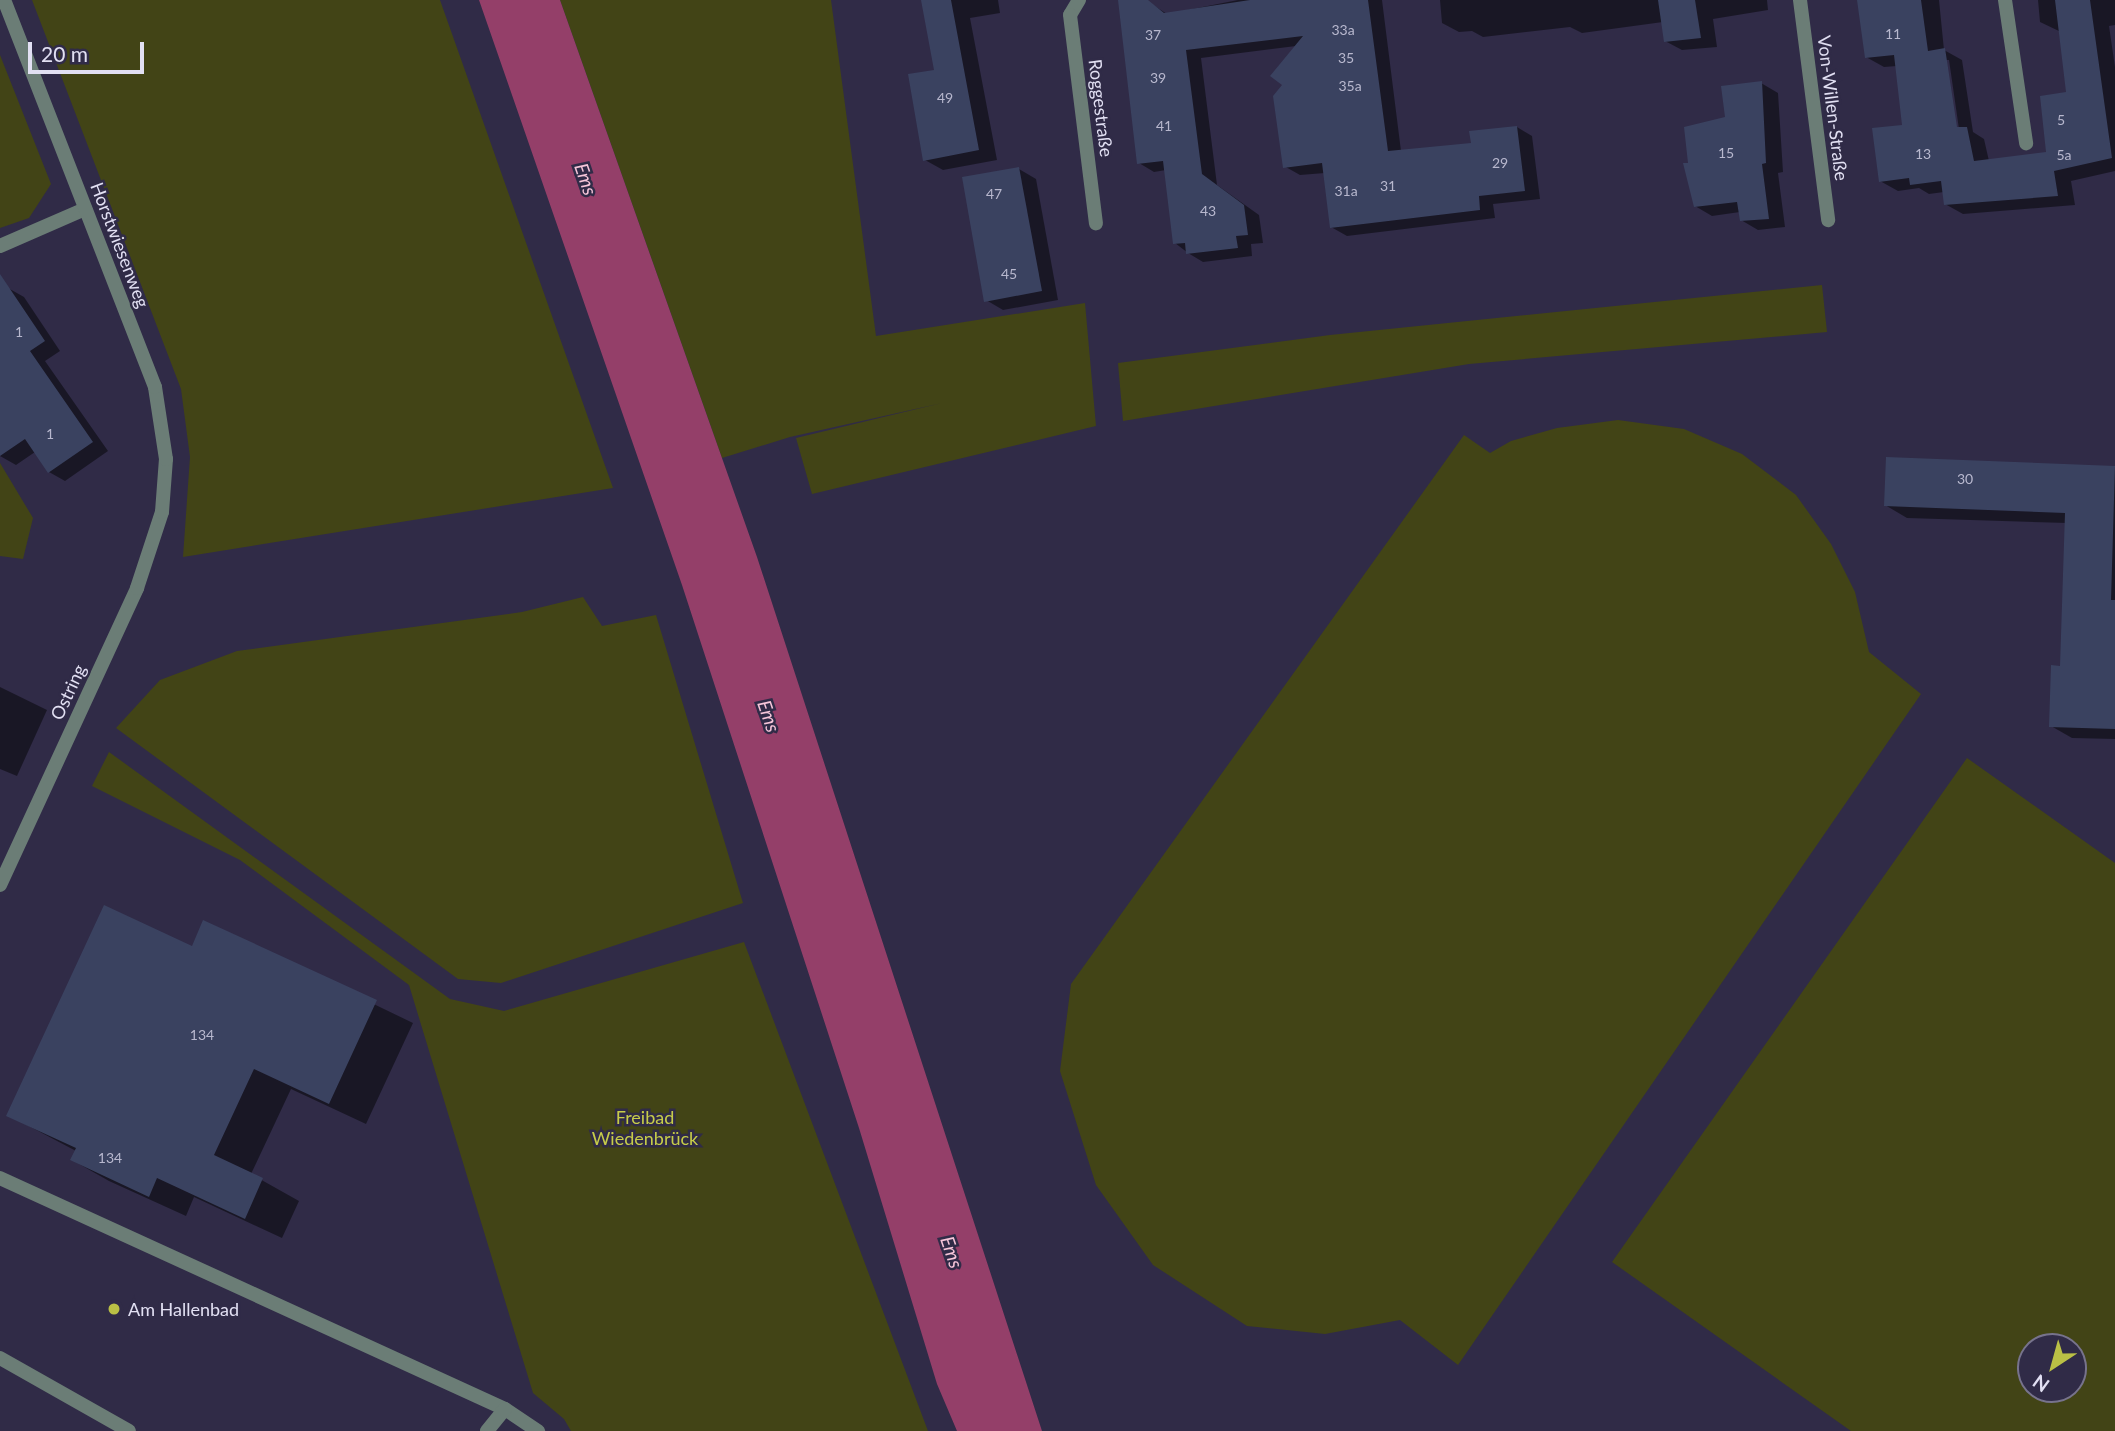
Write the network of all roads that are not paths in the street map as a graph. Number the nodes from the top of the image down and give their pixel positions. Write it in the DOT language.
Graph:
graph roads {
  1 [pos="4,0"];
  2 [pos="1079,0"];
  3 [pos="1800,0"];
  4 [pos="2005,0"];
  5 [pos="2025,143"];
  6 [pos="85,209"];
  7 [pos="1828,220"];
  8 [pos="1096,223"];
  9 [pos="0,246"];
  10 [pos="163,512"];
  11 [pos="0,885"];
  12 [pos="0,1178"];
  13 [pos="0,1358"];
  14 [pos="505,1409"];
  15 [pos="129,1431"];
  16 [pos="487,1431"];
  17 [pos="538,1431"];
  1 -- 6 [label="street, Horstwiesenweg"];
  2 -- 8 [label="street, Roggestraße"];
  3 -- 7 [label="street, Von-Willen-Straße"];
  4 -- 5 [label="street"];
  6 -- 9 [label="street"];
  6 -- 10 [label="street, Horstwiesenweg"];
  10 -- 11 [label="street, Ostring"];
  12 -- 14 [label="street"];
  13 -- 15 [label="street"];
  14 -- 16 [label="street"];
  14 -- 17 [label="street"];
}
